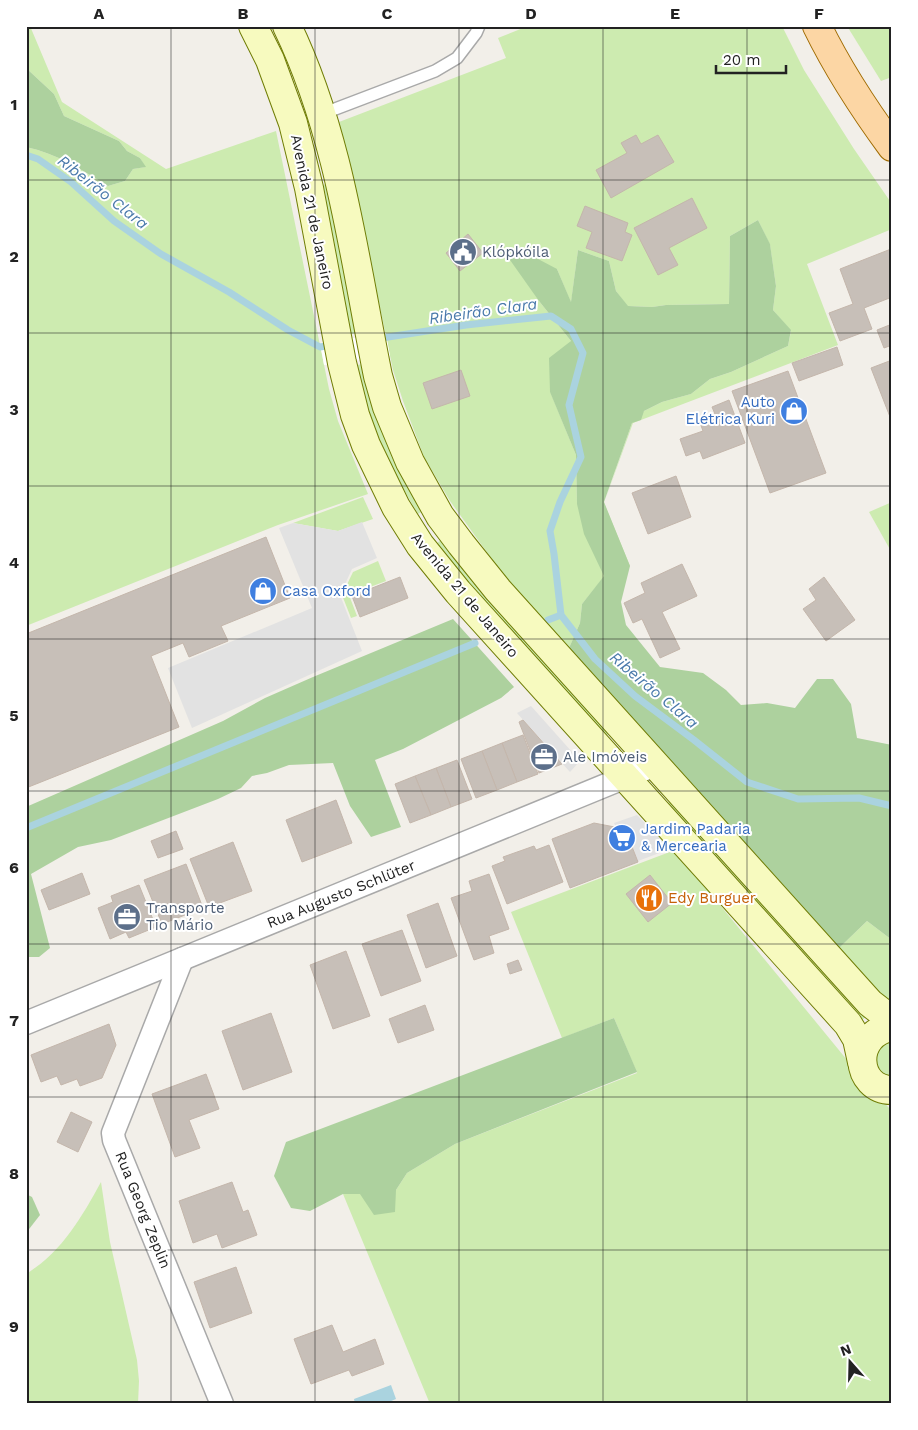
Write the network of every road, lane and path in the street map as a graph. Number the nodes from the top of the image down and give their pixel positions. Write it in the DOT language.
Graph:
graph roads {
  1 [pos="254,26"];
  2 [pos="287,26"];
  3 [pos="479,26"];
  4 [pos="817,26"];
  5 [pos="322,114"];
  6 [pos="293,123"];
  7 [pos="892,148"];
  8 [pos="440,516"];
  9 [pos="409,528"];
  10 [pos="655,765"];
  11 [pos="625,777"];
  12 [pos="182,959"];
  13 [pos="892,1020"];
  14 [pos="26,1023"];
  15 [pos="892,1027"];
  16 [pos="862,1062"];
  17 [pos="892,1090"];
  18 [pos="222,1404"];
  1 -- 6 [label="main road, Avenida 21 de Janeiro"];
  2 -- 5 [label="main road, Avenida 21 de Janeiro"];
  3 -- 5 [label="lane"];
  4 -- 7 [label="main road"];
  5 -- 6 [label="main road"];
  5 -- 8 [label="main road, Avenida 21 de Janeiro"];
  6 -- 9 [label="main road, Avenida 21 de Janeiro"];
  8 -- 9 [label="main road"];
  8 -- 10 [label="main road, Avenida 21 de Janeiro"];
  9 -- 11 [label="main road, Avenida 21 de Janeiro"];
  10 -- 11 [label="street, Rua Augusto Schlüter"];
  10 -- 13 [label="main road, Avenida 21 de Janeiro"];
  11 -- 12 [label="street, Rua Augusto Schlüter"];
  11 -- 16 [label="main road, Avenida 21 de Janeiro"];
  12 -- 14 [label="street, Rua Augusto Schlüter"];
  12 -- 18 [label="street, Rua Georg Zeplin"];
  15 -- 16 [label="main road"];
  16 -- 17 [label="main road, Avenida 21 de Janeiro"];
}
